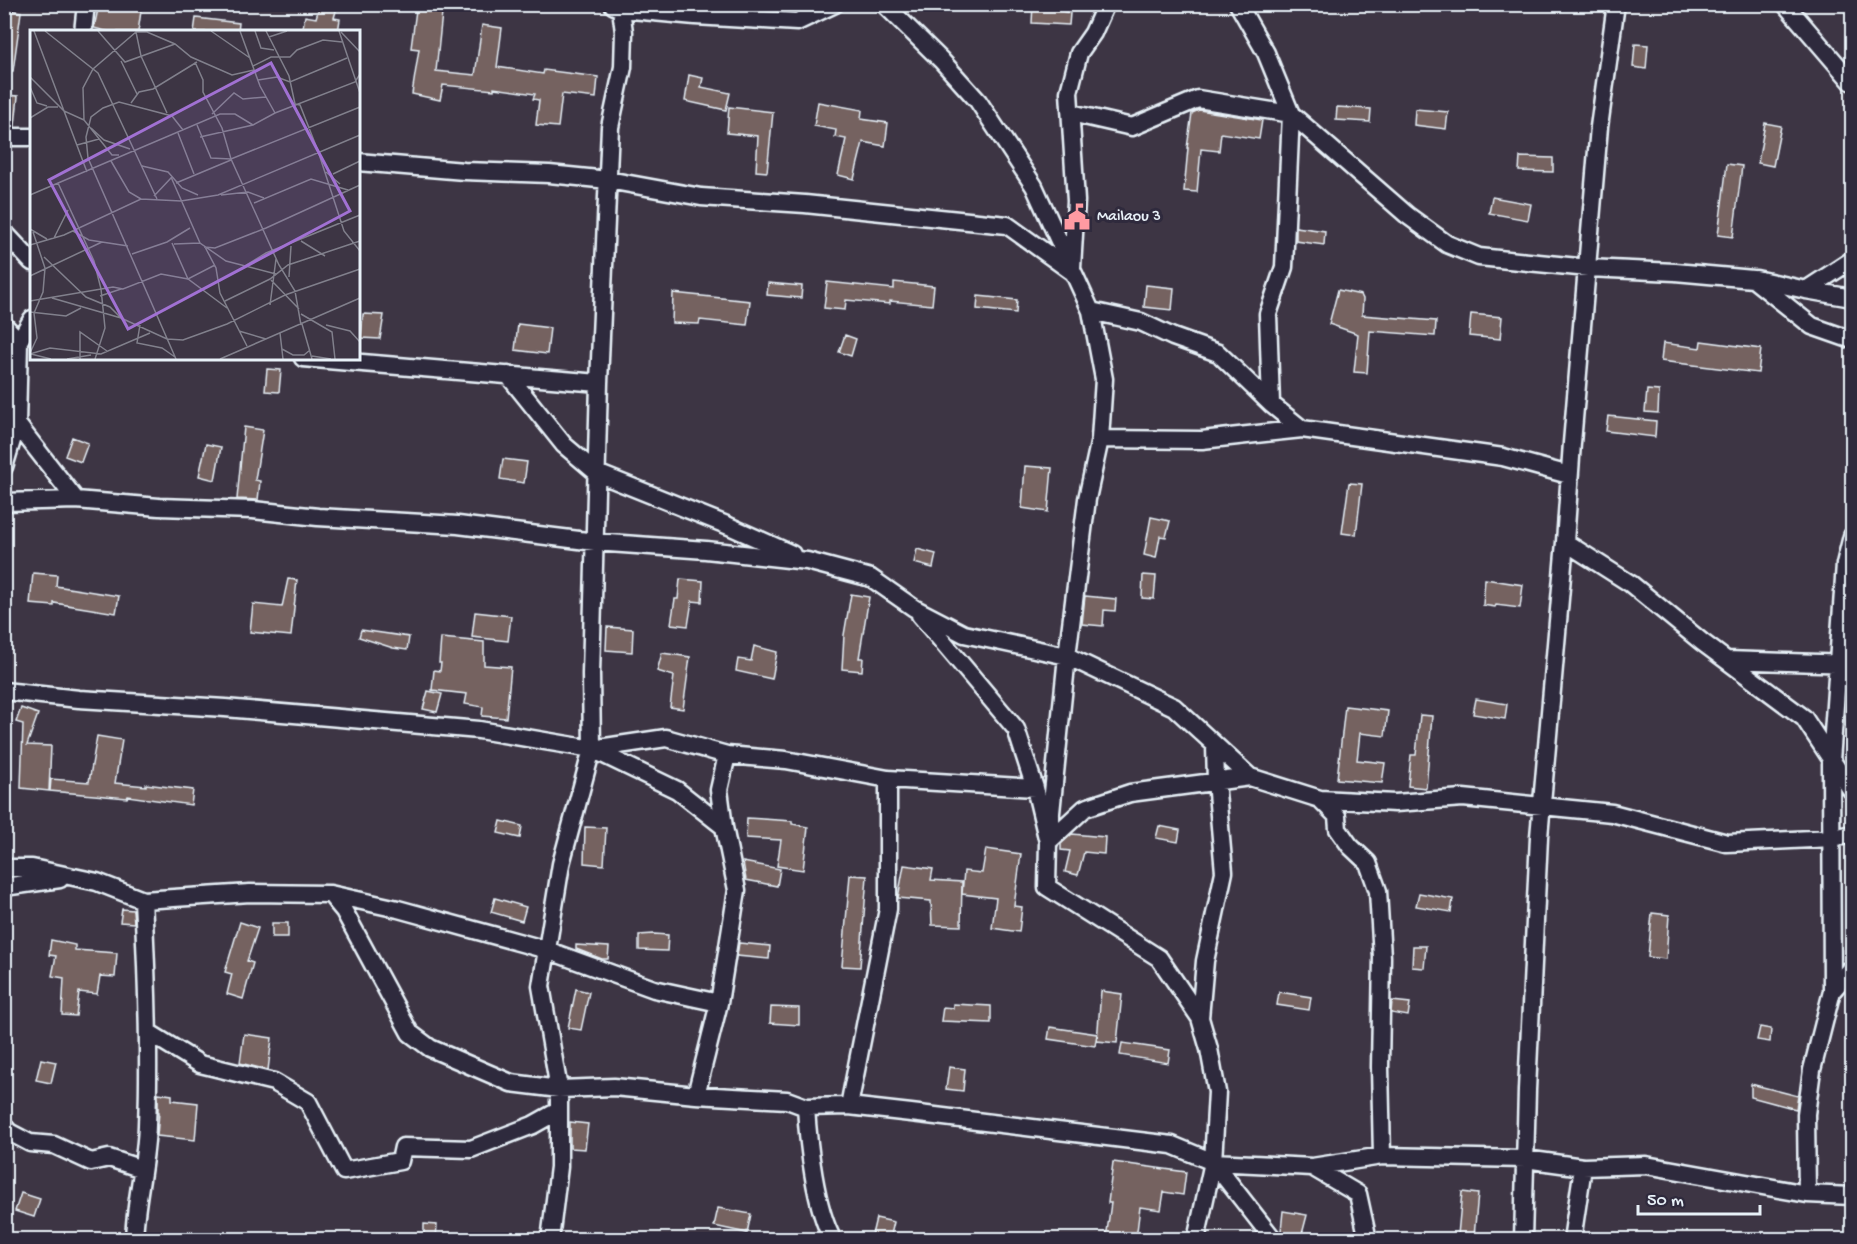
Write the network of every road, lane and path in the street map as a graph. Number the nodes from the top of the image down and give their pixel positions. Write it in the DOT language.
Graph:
graph roads {
  1 [pos="86,4"];
  2 [pos="835,4"];
  3 [pos="884,4"];
  4 [pos="1106,4"];
  5 [pos="1238,4"];
  6 [pos="1616,4"];
  7 [pos="1785,4"];
  8 [pos="618,6"];
  9 [pos="83,30"];
  10 [pos="1852,82"];
  11 [pos="1071,113"];
  12 [pos="1291,114"];
  13 [pos="30,136"];
  14 [pos="4,137"];
  15 [pos="360,162"];
  16 [pos="608,180"];
  17 [pos="8,243"];
  18 [pos="30,260"];
  19 [pos="1852,260"];
  20 [pos="1588,268"];
  21 [pos="1072,272"];
  22 [pos="1753,279"];
  23 [pos="1806,290"];
  24 [pos="1852,297"];
  25 [pos="1092,311"];
  26 [pos="30,322"];
  27 [pos="4,325"];
  28 [pos="1852,340"];
  29 [pos="19,341"];
  30 [pos="327,360"];
  31 [pos="508,375"];
  32 [pos="599,383"];
  33 [pos="1271,404"];
  34 [pos="17,424"];
  35 [pos="1302,429"];
  36 [pos="1100,439"];
  37 [pos="4,467"];
  38 [pos="597,473"];
  39 [pos="1569,475"];
  40 [pos="76,500"];
  41 [pos="4,502"];
  42 [pos="1852,536"];
  43 [pos="595,542"];
  44 [pos="1565,542"];
  45 [pos="807,561"];
  46 [pos="914,608"];
  47 [pos="1067,656"];
  48 [pos="1726,660"];
  49 [pos="1845,664"];
  50 [pos="4,691"];
  51 [pos="1215,746"];
  52 [pos="592,749"];
  53 [pos="728,755"];
  54 [pos="1831,761"];
  55 [pos="1250,777"];
  56 [pos="888,779"];
  57 [pos="1216,781"];
  58 [pos="1035,788"];
  59 [pos="1852,791"];
  60 [pos="1320,799"];
  61 [pos="1542,806"];
  62 [pos="724,827"];
  63 [pos="1852,834"];
  64 [pos="1833,837"];
  65 [pos="1048,842"];
  66 [pos="4,868"];
  67 [pos="72,877"];
  68 [pos="4,887"];
  69 [pos="330,894"];
  70 [pos="143,900"];
  71 [pos="547,950"];
  72 [pos="1852,968"];
  73 [pos="1832,991"];
  74 [pos="719,1003"];
  75 [pos="1200,1018"];
  76 [pos="148,1032"];
  77 [pos="559,1089"];
  78 [pos="696,1095"];
  79 [pos="849,1106"];
  80 [pos="806,1107"];
  81 [pos="558,1111"];
  82 [pos="4,1126"];
  83 [pos="1382,1156"];
  84 [pos="1525,1159"];
  85 [pos="1213,1162"];
  86 [pos="1312,1167"];
  87 [pos="1583,1167"];
  88 [pos="141,1169"];
  89 [pos="1807,1194"];
  90 [pos="1852,1196"];
  91 [pos="134,1239"];
  92 [pos="550,1239"];
  93 [pos="833,1239"];
  94 [pos="1196,1239"];
  95 [pos="1274,1239"];
  96 [pos="1368,1239"];
  97 [pos="1523,1239"];
  98 [pos="1572,1239"];
  1 -- 9 [label="street"];
  2 -- 8 [label="street"];
  3 -- 21 [label="street"];
  4 -- 11 [label="street"];
  5 -- 12 [label="street"];
  6 -- 20 [label="street"];
  7 -- 10 [label="street"];
  8 -- 16 [label="street"];
  11 -- 12 [label="street"];
  11 -- 21 [label="street"];
  12 -- 20 [label="street"];
  12 -- 33 [label="street"];
  13 -- 14 [label="street"];
  15 -- 16 [label="street"];
  16 -- 21 [label="street"];
  16 -- 32 [label="street"];
  17 -- 18 [label="street"];
  19 -- 23 [label="street"];
  20 -- 22 [label="street"];
  20 -- 39 [label="street"];
  21 -- 25 [label="street"];
  22 -- 23 [label="street"];
  22 -- 28 [label="street"];
  23 -- 24 [label="street"];
  25 -- 33 [label="street"];
  25 -- 36 [label="street"];
  26 -- 29 [label="street"];
  27 -- 29 [label="street"];
  29 -- 34 [label="street"];
  30 -- 31 [label="street"];
  31 -- 32 [label="street"];
  31 -- 38 [label="street"];
  32 -- 38 [label="street"];
  33 -- 35 [label="street"];
  34 -- 37 [label="street"];
  34 -- 40 [label="street"];
  35 -- 36 [label="street"];
  35 -- 39 [label="street"];
  36 -- 47 [label="street"];
  38 -- 43 [label="street"];
  38 -- 45 [label="street"];
  39 -- 44 [label="street"];
  40 -- 41 [label="street"];
  40 -- 43 [label="street"];
  42 -- 49 [label="street"];
  43 -- 45 [label="street"];
  43 -- 52 [label="street"];
  44 -- 48 [label="street"];
  44 -- 61 [label="street"];
  45 -- 46 [label="street"];
  46 -- 47 [label="street"];
  46 -- 58 [label="street"];
  47 -- 51 [label="street"];
  47 -- 65 [label="street"];
  48 -- 49 [label="street"];
  48 -- 54 [label="street"];
  49 -- 54 [label="street"];
  50 -- 52 [label="street"];
  51 -- 55 [label="street"];
  51 -- 57 [label="street"];
  52 -- 53 [label="street"];
  52 -- 62 [label="street"];
  52 -- 71 [label="street"];
  53 -- 56 [label="street"];
  53 -- 62 [label="street"];
  54 -- 59 [label="street"];
  54 -- 64 [label="street"];
  55 -- 57 [label="street"];
  55 -- 60 [label="street"];
  56 -- 58 [label="street"];
  56 -- 79 [label="street"];
  57 -- 65 [label="street"];
  57 -- 75 [label="street"];
  58 -- 65 [label="street"];
  60 -- 61 [label="street"];
  60 -- 83 [label="street"];
  61 -- 64 [label="street"];
  61 -- 84 [label="street"];
  62 -- 74 [label="street"];
  63 -- 64 [label="street"];
  64 -- 73 [label="street"];
  65 -- 75 [label="street"];
  66 -- 67 [label="street"];
  67 -- 68 [label="street"];
  67 -- 70 [label="street"];
  69 -- 70 [label="street"];
  69 -- 71 [label="street"];
  69 -- 77 [label="street"];
  70 -- 76 [label="street"];
  71 -- 74 [label="street"];
  71 -- 77 [label="street"];
  72 -- 73 [label="street"];
  73 -- 89 [label="street"];
  74 -- 78 [label="street"];
  75 -- 85 [label="street"];
  76 -- 81 [label="street"];
  76 -- 88 [label="street"];
  77 -- 78 [label="street"];
  77 -- 81 [label="street"];
  78 -- 80 [label="street"];
  79 -- 80 [label="street"];
  79 -- 85 [label="street"];
  80 -- 93 [label="street"];
  81 -- 92 [label="street"];
  82 -- 88 [label="street"];
  83 -- 84 [label="street"];
  83 -- 86 [label="street"];
  84 -- 87 [label="street"];
  84 -- 97 [label="street"];
  85 -- 86 [label="street"];
  85 -- 94 [label="street"];
  85 -- 95 [label="street"];
  86 -- 96 [label="street"];
  87 -- 89 [label="street"];
  87 -- 98 [label="street"];
  88 -- 91 [label="street"];
  89 -- 90 [label="street"];
}
